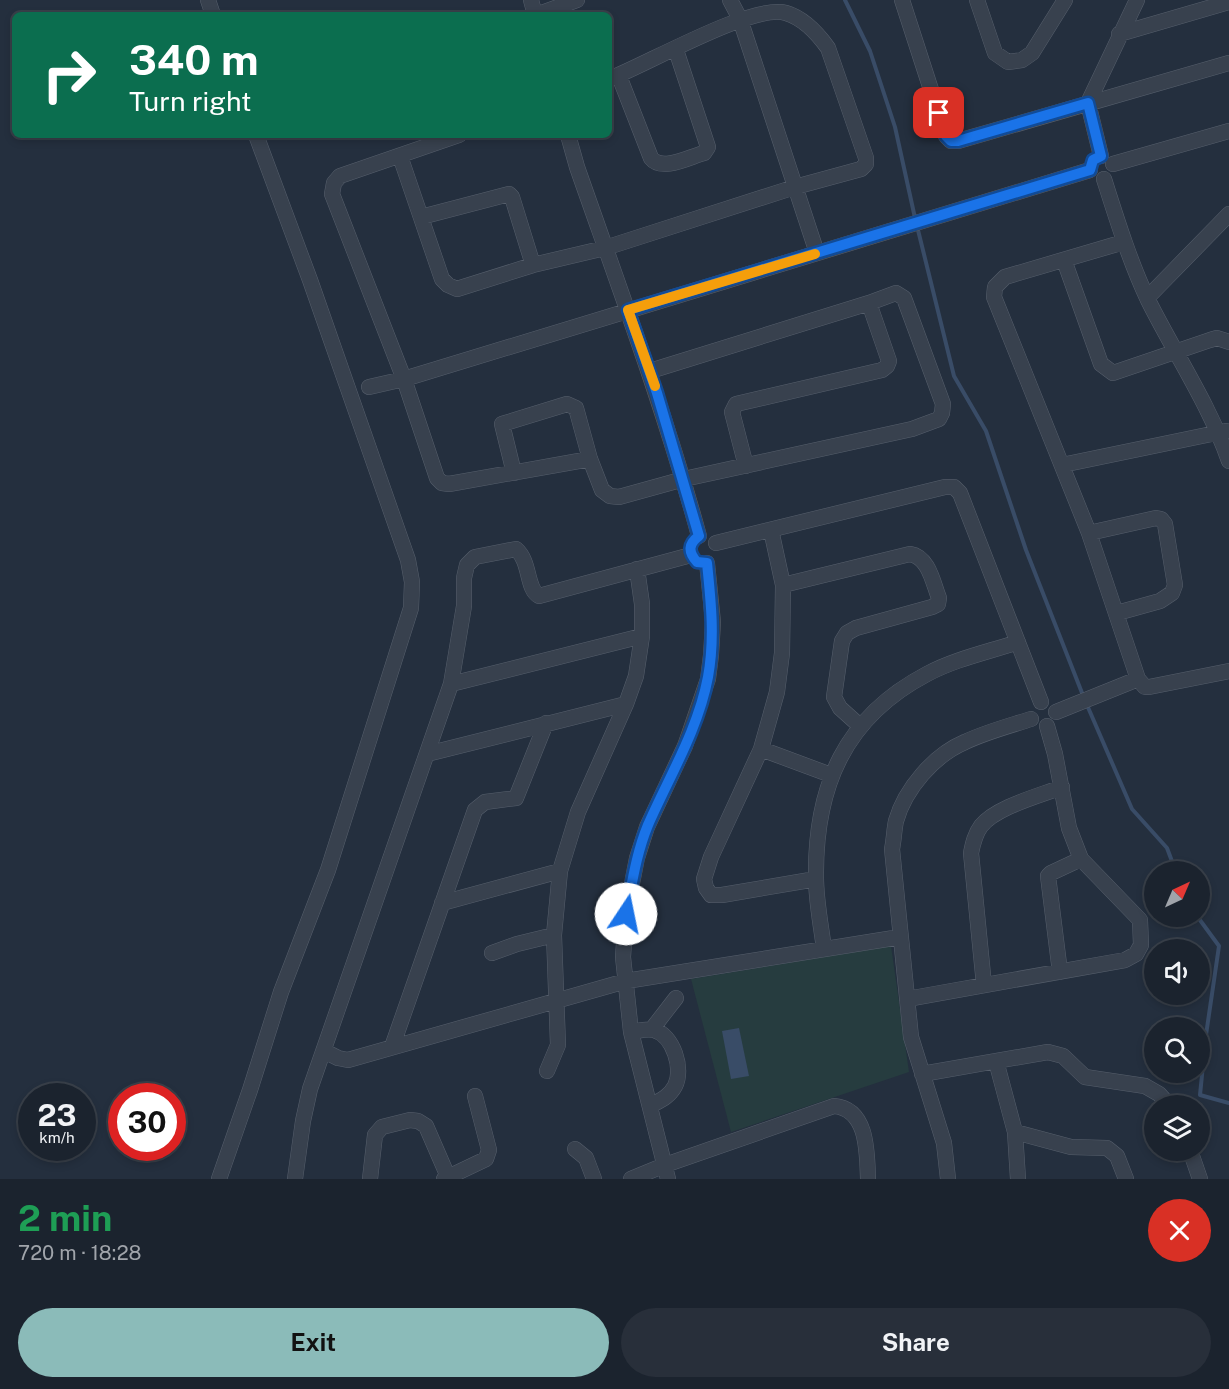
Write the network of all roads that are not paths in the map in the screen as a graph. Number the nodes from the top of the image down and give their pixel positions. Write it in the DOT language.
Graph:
graph roads {
  1 [pos="577,0"];
  2 [pos="730,0"];
  3 [pos="902,0"];
  4 [pos="976,0"];
  5 [pos="1137,0"];
  6 [pos="1063,1"];
  7 [pos="1229,2"];
  8 [pos="544,12"];
  9 [pos="740,19"];
  10 [pos="1119,34"];
  11 [pos="676,50"];
  12 [pos="1229,63"];
  13 [pos="614,78"];
  14 [pos="1088,103"];
  15 [pos="1229,131"];
  16 [pos="257,138"];
  17 [pos="451,138"];
  18 [pos="569,138"];
  19 [pos="400,156"];
  20 [pos="1107,160"];
  21 [pos="1090,170"];
  22 [pos="1104,179"];
  23 [pos="795,187"];
  24 [pos="1229,214"];
  25 [pos="421,217"];
  26 [pos="1124,242"];
  27 [pos="605,248"];
  28 [pos="817,253"];
  29 [pos="1064,260"];
  30 [pos="533,265"];
  31 [pos="1148,298"];
  32 [pos="869,303"];
  33 [pos="628,310"];
  34 [pos="1229,342"];
  35 [pos="1176,353"];
  36 [pos="650,371"];
  37 [pos="404,379"];
  38 [pos="369,387"];
  39 [pos="1224,431"];
  40 [pos="590,459"];
  41 [pos="1229,461"];
  42 [pos="1062,465"];
  43 [pos="746,466"];
  44 [pos="514,473"];
  45 [pos="684,478"];
  46 [pos="771,530"];
  47 [pos="1089,533"];
  48 [pos="699,536"];
  49 [pos="716,543"];
  50 [pos="691,555"];
  51 [pos="707,563"];
  52 [pos="637,570"];
  53 [pos="783,585"];
  54 [pos="1117,613"];
  55 [pos="642,636"];
  56 [pos="1018,642"];
  57 [pos="1229,671"];
  58 [pos="1138,679"];
  59 [pos="451,684"];
  60 [pos="1041,702"];
  61 [pos="626,704"];
  62 [pos="1062,710"];
  63 [pos="1031,718"];
  64 [pos="546,723"];
  65 [pos="860,726"];
  66 [pos="1047,726"];
  67 [pos="761,749"];
  68 [pos="427,754"];
  69 [pos="831,775"];
  70 [pos="1062,788"];
  71 [pos="1081,859"];
  72 [pos="560,871"];
  73 [pos="816,879"];
  74 [pos="442,903"];
  75 [pos="554,935"];
  76 [pos="900,937"];
  77 [pos="824,949"];
  78 [pos="492,953"];
  79 [pos="1060,972"];
  80 [pos="626,981"];
  81 [pos="984,986"];
  82 [pos="676,998"];
  83 [pos="907,999"];
  84 [pos="555,1001"];
  85 [pos="652,1029"];
  86 [pos="631,1032"];
  87 [pos="392,1047"];
  88 [pos="324,1051"];
  89 [pos="996,1061"];
  90 [pos="547,1071"];
  91 [pos="922,1074"];
  92 [pos="1160,1095"];
  93 [pos="475,1096"];
  94 [pos="650,1106"];
  95 [pos="1015,1132"];
  96 [pos="575,1149"];
  97 [pos="1194,1161"];
  98 [pos="666,1172"];
  99 [pos="447,1178"];
  100 [pos="864,1178"];
  101 [pos="219,1179"];
  102 [pos="295,1179"];
  103 [pos="370,1179"];
  104 [pos="594,1179"];
  105 [pos="631,1179"];
  106 [pos="948,1179"];
  107 [pos="1018,1179"];
  108 [pos="1126,1179"];
  109 [pos="1200,1179"];
  1 -- 8 [label="street"];
  2 -- 9 [label="street"];
  3 -- 14 [label="street"];
  4 -- 6 [label="street"];
  5 -- 10 [label="street"];
  7 -- 10 [label="street"];
  9 -- 11 [label="street"];
  9 -- 23 [label="street"];
  9 -- 23 [label="street"];
  10 -- 14 [label="street"];
  11 -- 13 [label="street"];
  11 -- 13 [label="street"];
  12 -- 14 [label="street"];
  14 -- 20 [label="street"];
  15 -- 20 [label="street"];
  16 -- 101 [label="street"];
  17 -- 19 [label="street"];
  18 -- 27 [label="street"];
  19 -- 25 [label="street"];
  19 -- 37 [label="street"];
  20 -- 21 [label="street"];
  20 -- 22 [label="street"];
  21 -- 22 [label="street"];
  21 -- 28 [label="street"];
  22 -- 26 [label="street"];
  23 -- 27 [label="street"];
  23 -- 28 [label="street"];
  24 -- 31 [label="street"];
  25 -- 30 [label="street"];
  25 -- 30 [label="street"];
  26 -- 29 [label="street"];
  26 -- 31 [label="street"];
  27 -- 30 [label="street"];
  27 -- 33 [label="street"];
  28 -- 33 [label="street"];
  29 -- 35 [label="street"];
  29 -- 42 [label="street"];
  31 -- 35 [label="street"];
  32 -- 36 [label="street"];
  32 -- 43 [label="street"];
  32 -- 43 [label="street"];
  33 -- 36 [label="street"];
  33 -- 37 [label="street"];
  34 -- 35 [label="street"];
  35 -- 39 [label="street"];
  36 -- 45 [label="street"];
  37 -- 38 [label="street"];
  37 -- 44 [label="street"];
  39 -- 41 [label="street"];
  39 -- 42 [label="street"];
  40 -- 44 [label="street"];
  40 -- 44 [label="street"];
  40 -- 45 [label="street"];
  42 -- 47 [label="street"];
  43 -- 45 [label="street"];
  45 -- 48 [label="street"];
  46 -- 49 [label="street"];
  46 -- 53 [label="street"];
  46 -- 56 [label="street"];
  47 -- 54 [label="street"];
  47 -- 54 [label="street"];
  48 -- 49 [label="street"];
  48 -- 50 [label="street"];
  49 -- 51 [label="street"];
  50 -- 51 [label="street"];
  50 -- 52 [label="street"];
  51 -- 80 [label="street"];
  52 -- 55 [label="street"];
  52 -- 59 [label="street"];
  53 -- 65 [label="street"];
  53 -- 67 [label="street"];
  54 -- 58 [label="street"];
  55 -- 59 [label="street"];
  55 -- 61 [label="street"];
  56 -- 60 [label="street"];
  56 -- 65 [label="street"];
  57 -- 58 [label="street"];
  58 -- 62 [label="street"];
  59 -- 68 [label="street"];
  60 -- 62 [label="street"];
  60 -- 63 [label="street"];
  61 -- 64 [label="street"];
  61 -- 72 [label="street"];
  62 -- 66 [label="street"];
  63 -- 66 [label="street"];
  63 -- 76 [label="street"];
  64 -- 68 [label="street"];
  64 -- 74 [label="street"];
  65 -- 69 [label="street"];
  66 -- 70 [label="street"];
  67 -- 69 [label="street"];
  67 -- 73 [label="street"];
  68 -- 88 [label="street"];
  69 -- 73 [label="street"];
  70 -- 71 [label="street"];
  70 -- 81 [label="street"];
  71 -- 79 [label="street"];
  71 -- 79 [label="street"];
  72 -- 74 [label="street"];
  72 -- 75 [label="street"];
  73 -- 77 [label="street"];
  74 -- 87 [label="street"];
  75 -- 78 [label="street"];
  75 -- 84 [label="street"];
  76 -- 77 [label="street"];
  76 -- 83 [label="street"];
  77 -- 80 [label="street"];
  79 -- 81 [label="street"];
  80 -- 84 [label="street"];
  80 -- 86 [label="street"];
  81 -- 83 [label="street"];
  82 -- 85 [label="street"];
  83 -- 91 [label="street"];
  84 -- 87 [label="street"];
  84 -- 90 [label="street"];
  85 -- 86 [label="street"];
  85 -- 94 [label="street"];
  86 -- 94 [label="street"];
  87 -- 88 [label="street"];
  88 -- 102 [label="street"];
  89 -- 91 [label="street"];
  89 -- 92 [label="street"];
  89 -- 95 [label="street"];
  91 -- 106 [label="street"];
  93 -- 99 [label="street"];
  94 -- 98 [label="street"];
  95 -- 107 [label="street"];
  95 -- 108 [label="street"];
  96 -- 104 [label="street"];
  97 -- 109 [label="street"];
  98 -- 100 [label="street"];
  98 -- 105 [label="street"];
  99 -- 103 [label="street"];
}
